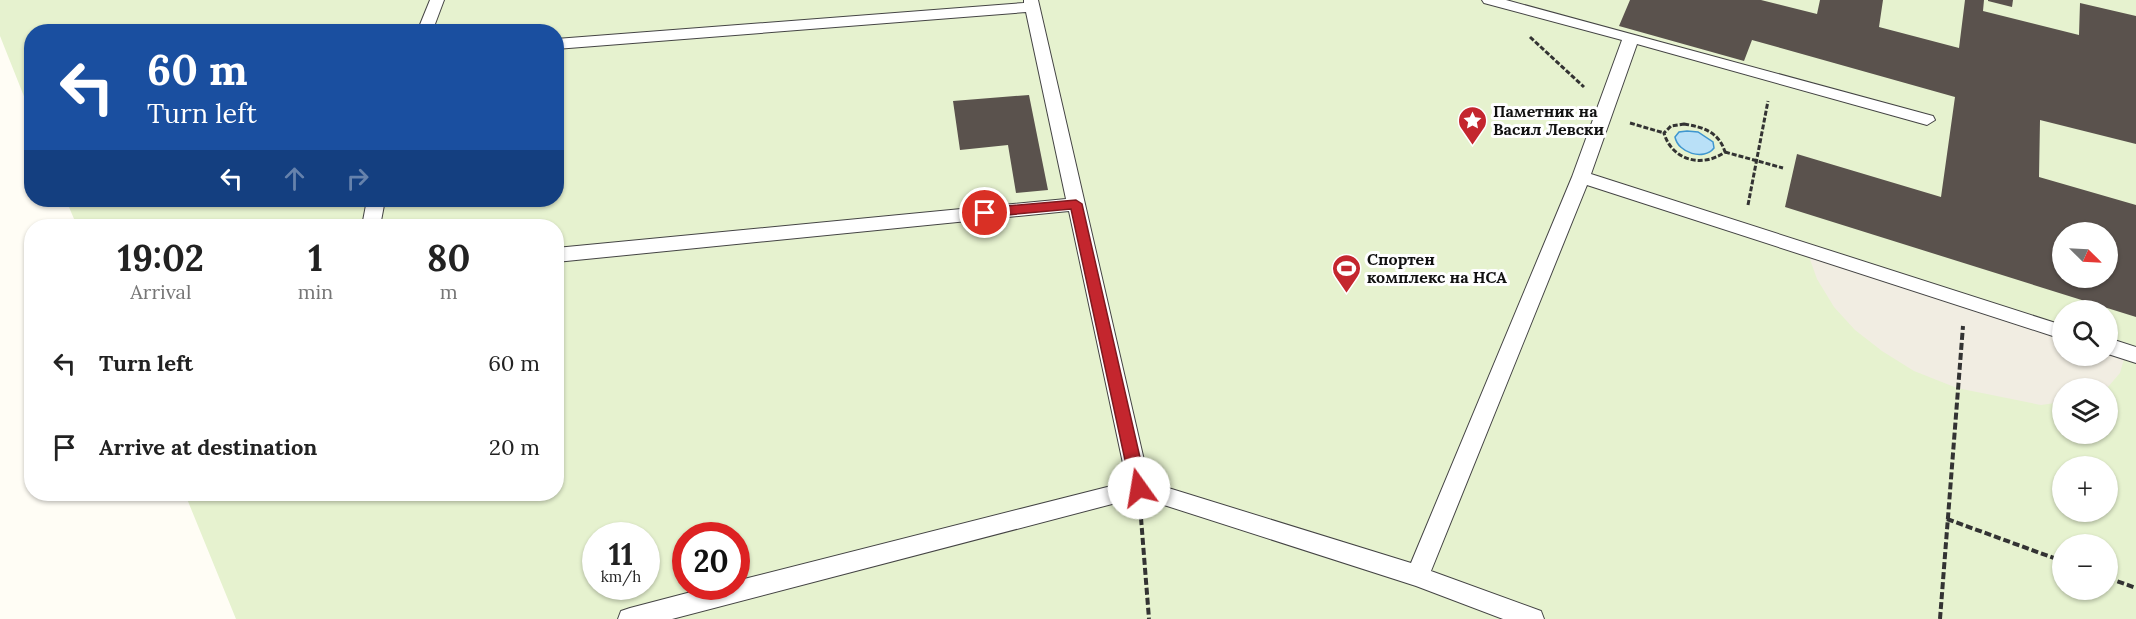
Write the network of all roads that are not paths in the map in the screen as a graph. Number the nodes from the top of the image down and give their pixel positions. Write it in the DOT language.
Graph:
graph roads {
  1 [pos="437,0"];
  2 [pos="1490,0"];
  3 [pos="1031,4"];
  4 [pos="427,24"];
  5 [pos="1631,38"];
  6 [pos="564,43"];
  7 [pos="1927,120"];
  8 [pos="1581,177"];
  9 [pos="1076,204"];
  10 [pos="564,254"];
  11 [pos="2052,329"];
  12 [pos="2118,349"];
  13 [pos="2136,355"];
  14 [pos="1139,488"];
  15 [pos="1417,576"];
  16 [pos="630,619"];
  17 [pos="1532,619"];
  1 -- 4 [label="lane"];
  2 -- 5 [label="lane"];
  3 -- 6 [label="lane"];
  3 -- 9 [label="lane"];
  5 -- 7 [label="lane"];
  5 -- 8 [label="lane"];
  8 -- 11 [label="lane"];
  8 -- 15 [label="lane"];
  9 -- 10 [label="lane"];
  9 -- 14 [label="lane"];
  12 -- 13 [label="lane"];
  14 -- 15 [label="lane"];
  14 -- 16 [label="lane"];
  15 -- 17 [label="lane"];
}
